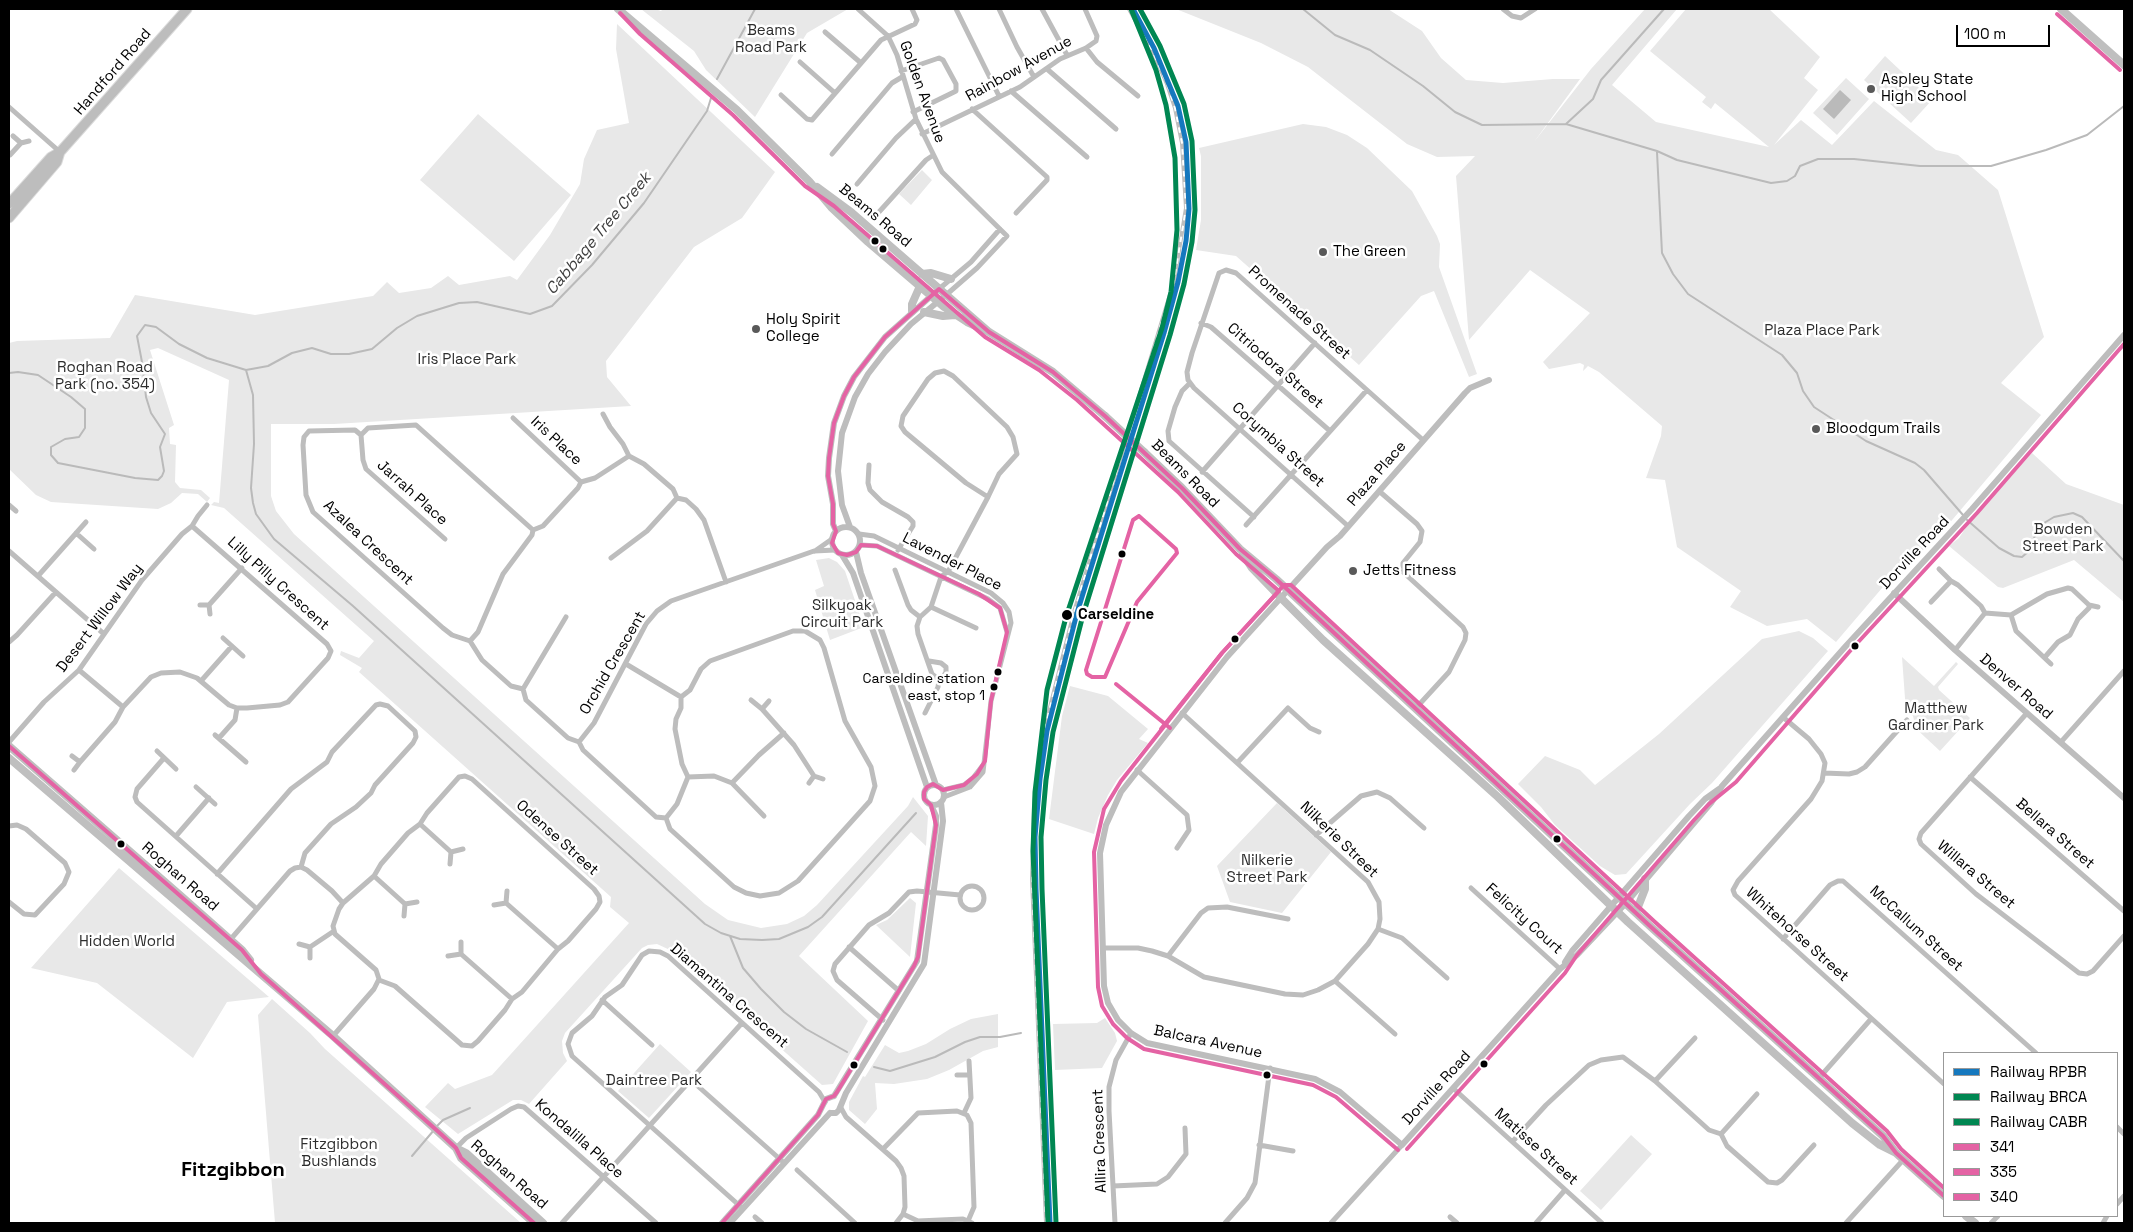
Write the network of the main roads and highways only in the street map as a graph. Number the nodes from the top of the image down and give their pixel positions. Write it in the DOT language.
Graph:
graph roads {
  1 [pos="187,9"];
  2 [pos="618,9"];
  3 [pos="624,9"];
  4 [pos="2061,9"];
  5 [pos="644,29"];
  6 [pos="2124,65"];
  7 [pos="60,152"];
  8 [pos="810,181"];
  9 [pos="9,204"];
  10 [pos="9,218"];
  11 [pos="922,274"];
  12 [pos="951,279"];
  13 [pos="920,286"];
  14 [pos="912,312"];
  15 [pos="924,312"];
  16 [pos="955,315"];
  17 [pos="989,332"];
  18 [pos="1240,549"];
  19 [pos="9,746"];
  20 [pos="9,758"];
  21 [pos="1645,879"];
  22 [pos="1636,912"];
  23 [pos="228,943"];
  24 [pos="456,1148"];
  25 [pos="1896,1153"];
  26 [pos="1943,1195"];
  27 [pos="534,1223"];
  28 [pos="543,1223"];
  1 -- 7 [label="main road, Handford Road"];
  2 -- 5 [label="main road, Beams Road"];
  3 -- 5 [label="main road, Beams Road"];
  4 -- 6 [label="main road"];
  5 -- 8 [label="main road, Beams Road"];
  7 -- 9 [label="main road, Handford Road"];
  7 -- 10 [label="main road, Handford Road"];
  8 -- 11 [label="main road, Beams Road"];
  8 -- 13 [label="main road, Beams Road"];
  11 -- 12 [label="main road"];
  11 -- 17 [label="main road, Beams Road"];
  13 -- 14 [label="main road"];
  13 -- 16 [label="main road, Beams Road"];
  15 -- 16 [label="main road"];
  16 -- 17 [label="main road, Beams Road"];
  17 -- 18 [label="main road, Beams Road, bridge"];
  18 -- 22 [label="main road, Beams Road"];
  18 -- 25 [label="main road, Beams Road"];
  19 -- 23 [label="main road, Roghan Road"];
  20 -- 23 [label="main road, Roghan Road"];
  21 -- 22 [label="main road"];
  22 -- 25 [label="main road, Beams Road"];
  23 -- 24 [label="main road, Roghan Road"];
  24 -- 27 [label="main road, Roghan Road"];
  24 -- 28 [label="main road, Roghan Road"];
  25 -- 26 [label="main road, Beams Road"];
}
